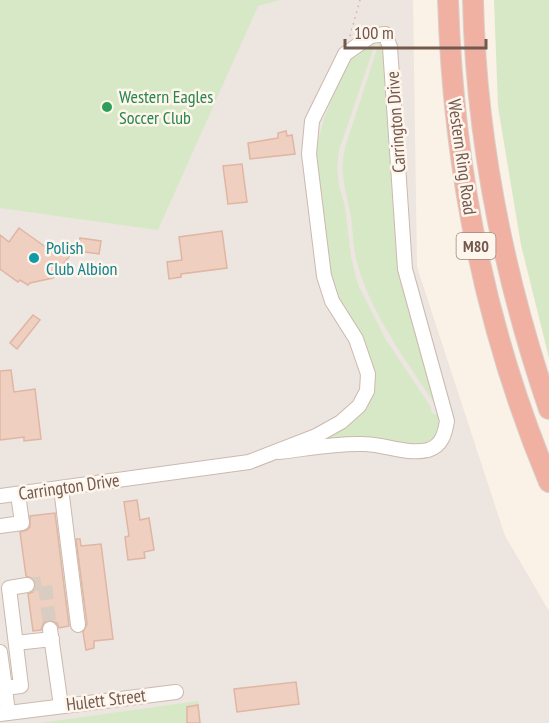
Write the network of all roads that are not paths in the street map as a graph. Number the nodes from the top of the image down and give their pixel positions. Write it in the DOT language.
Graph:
graph roads {
  1 [pos="448,0"];
  2 [pos="473,0"];
  3 [pos="549,409"];
  4 [pos="279,452"];
  5 [pos="549,482"];
  6 [pos="61,488"];
  7 [pos="18,494"];
  8 [pos="0,496"];
  9 [pos="0,526"];
  10 [pos="27,585"];
  11 [pos="6,608"];
  12 [pos="78,625"];
  13 [pos="16,646"];
  14 [pos="0,651"];
  15 [pos="4,688"];
  16 [pos="176,692"];
  17 [pos="61,706"];
  18 [pos="4,713"];
  1 -- 5 [label="highway, Western Ring Road / M80"];
  2 -- 3 [label="highway, Western Ring Road / M80"];
  4 -- 4 [label="street, Carrington Drive"];
  4 -- 6 [label="street, Carrington Drive"];
  6 -- 7 [label="street, Carrington Drive"];
  6 -- 12 [label="street"];
  7 -- 8 [label="street, Carrington Drive"];
  7 -- 9 [label="street"];
  10 -- 11 [label="street"];
  11 -- 13 [label="street"];
  13 -- 14 [label="street"];
  13 -- 15 [label="street"];
  13 -- 17 [label="street"];
  14 -- 15 [label="street"];
  15 -- 18 [label="street"];
  16 -- 17 [label="street, Hulett Street"];
  17 -- 18 [label="street, Hulett Street"];
}
